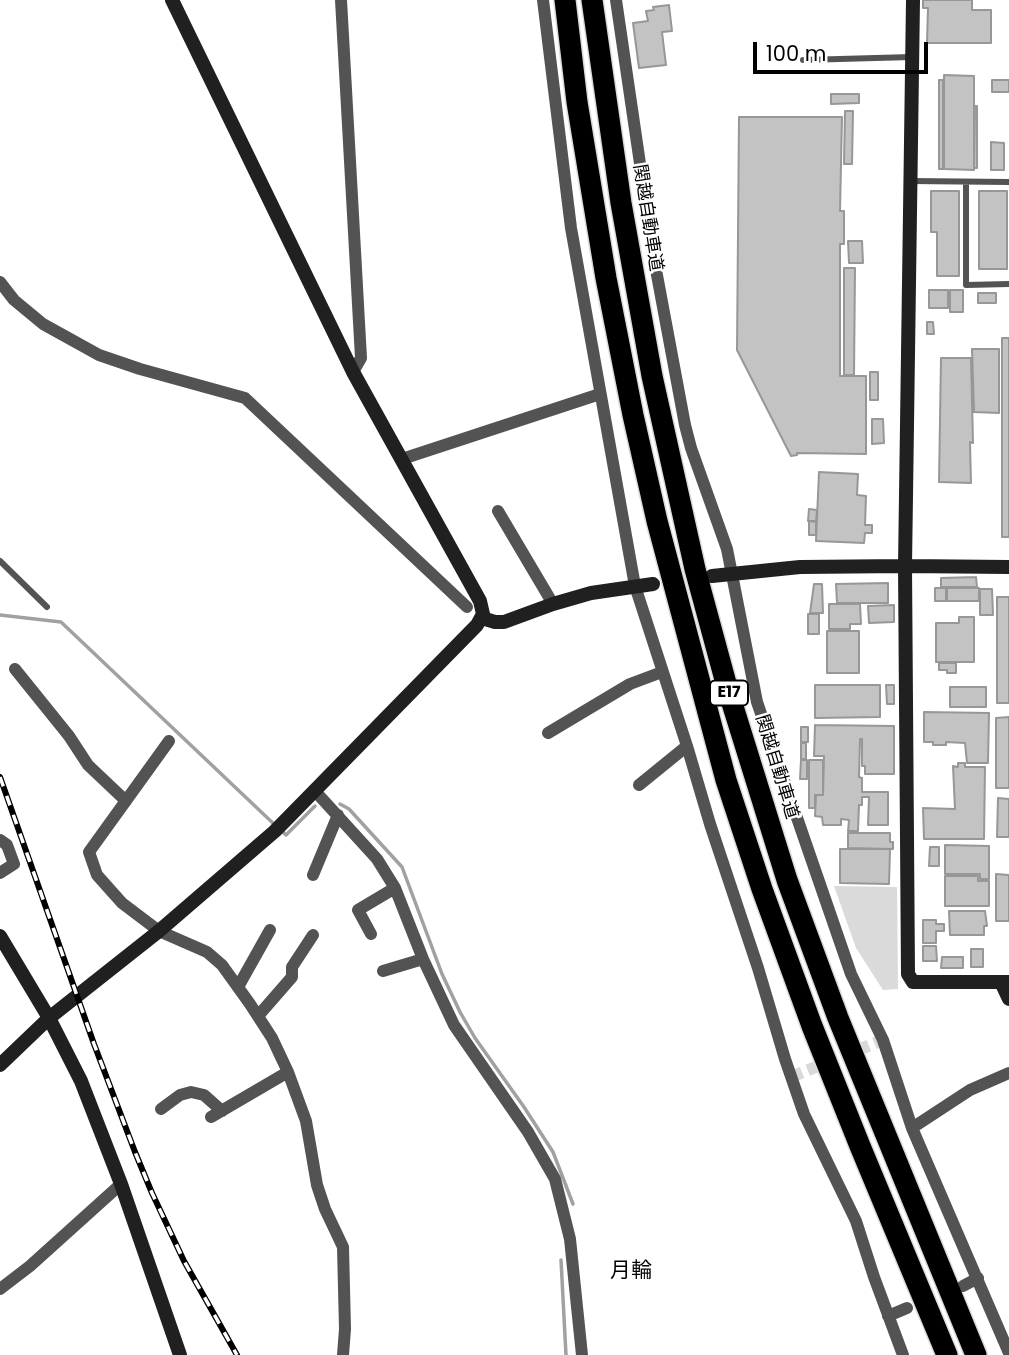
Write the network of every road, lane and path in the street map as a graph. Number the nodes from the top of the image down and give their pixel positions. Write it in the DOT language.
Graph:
graph roads {
  1 [pos="172,0"];
  2 [pos="341,0"];
  3 [pos="543,0"];
  4 [pos="565,0"];
  5 [pos="592,0"];
  6 [pos="616,0"];
  7 [pos="913,0"];
  8 [pos="912,57"];
  9 [pos="803,60"];
  10 [pos="911,181"];
  11 [pos="966,182"];
  12 [pos="1009,182"];
  13 [pos="0,282"];
  14 [pos="1009,284"];
  15 [pos="353,372"];
  16 [pos="600,394"];
  17 [pos="402,459"];
  18 [pos="498,511"];
  19 [pos="0,561"];
  20 [pos="905,566"];
  21 [pos="1009,567"];
  22 [pos="732,573"];
  23 [pos="712,576"];
  24 [pos="653,583"];
  25 [pos="635,586"];
  26 [pos="553,604"];
  27 [pos="47,607"];
  28 [pos="467,607"];
  29 [pos="482,618"];
  30 [pos="15,669"];
  31 [pos="662,672"];
  32 [pos="548,733"];
  33 [pos="169,741"];
  34 [pos="687,746"];
  35 [pos="639,785"];
  36 [pos="315,791"];
  37 [pos="126,801"];
  38 [pos="338,816"];
  39 [pos="0,840"];
  40 [pos="0,873"];
  41 [pos="313,876"];
  42 [pos="395,888"];
  43 [pos="270,930"];
  44 [pos="159,931"];
  45 [pos="371,934"];
  46 [pos="313,935"];
  47 [pos="0,936"];
  48 [pos="423,959"];
  49 [pos="383,971"];
  50 [pos="1005,982"];
  51 [pos="238,987"];
  52 [pos="1009,999"];
  53 [pos="258,1016"];
  54 [pos="49,1017"];
  55 [pos="0,1065"];
  56 [pos="288,1072"];
  57 [pos="1009,1073"];
  58 [pos="161,1109"];
  59 [pos="912,1128"];
  60 [pos="121,1184"];
  61 [pos="978,1278"];
  62 [pos="963,1286"];
  63 [pos="0,1289"];
  64 [pos="907,1308"];
  65 [pos="888,1316"];
  66 [pos="1009,1353"];
  67 [pos="180,1355"];
  68 [pos="343,1355"];
  69 [pos="582,1355"];
  70 [pos="903,1355"];
  71 [pos="947,1355"];
  72 [pos="976,1355"];
  1 -- 15 [label="street"];
  2 -- 15 [label="street"];
  3 -- 16 [label="street"];
  4 -- 71 [label="highway, E17"];
  5 -- 72 [label="highway, 関越自動車道 / E17"];
  6 -- 22 [label="street"];
  7 -- 8 [label="street"];
  8 -- 9 [label="lane"];
  8 -- 10 [label="street"];
  10 -- 11 [label="lane"];
  10 -- 20 [label="street"];
  11 -- 12 [label="lane"];
  11 -- 14 [label="lane"];
  13 -- 28 [label="street"];
  15 -- 17 [label="street"];
  16 -- 17 [label="street"];
  16 -- 25 [label="street"];
  17 -- 29 [label="street"];
  18 -- 26 [label="street"];
  19 -- 27 [label="lane"];
  20 -- 21 [label="street"];
  20 -- 22 [label="street"];
  20 -- 50 [label="street"];
  22 -- 23 [label="street"];
  22 -- 59 [label="street"];
  24 -- 25 [label="street"];
  25 -- 26 [label="street"];
  25 -- 31 [label="street"];
  26 -- 29 [label="street"];
  29 -- 36 [label="street"];
  30 -- 37 [label="street"];
  31 -- 32 [label="street"];
  31 -- 34 [label="street"];
  33 -- 37 [label="street"];
  34 -- 35 [label="street"];
  34 -- 65 [label="street"];
  36 -- 38 [label="street"];
  36 -- 44 [label="street"];
  37 -- 44 [label="street"];
  38 -- 41 [label="street"];
  38 -- 42 [label="street"];
  39 -- 40 [label="street"];
  42 -- 45 [label="street"];
  42 -- 48 [label="street"];
  43 -- 51 [label="street"];
  44 -- 51 [label="street"];
  44 -- 54 [label="street"];
  46 -- 53 [label="street"];
  47 -- 54 [label="street"];
  48 -- 49 [label="street"];
  48 -- 69 [label="street"];
  50 -- 52 [label="street"];
  51 -- 53 [label="street"];
  53 -- 56 [label="street"];
  54 -- 55 [label="street"];
  54 -- 60 [label="street"];
  56 -- 58 [label="street"];
  56 -- 68 [label="street"];
  57 -- 59 [label="street"];
  59 -- 61 [label="street"];
  60 -- 63 [label="street"];
  60 -- 67 [label="street"];
  61 -- 62 [label="street"];
  61 -- 66 [label="street"];
  64 -- 65 [label="street"];
  65 -- 70 [label="street"];
}
